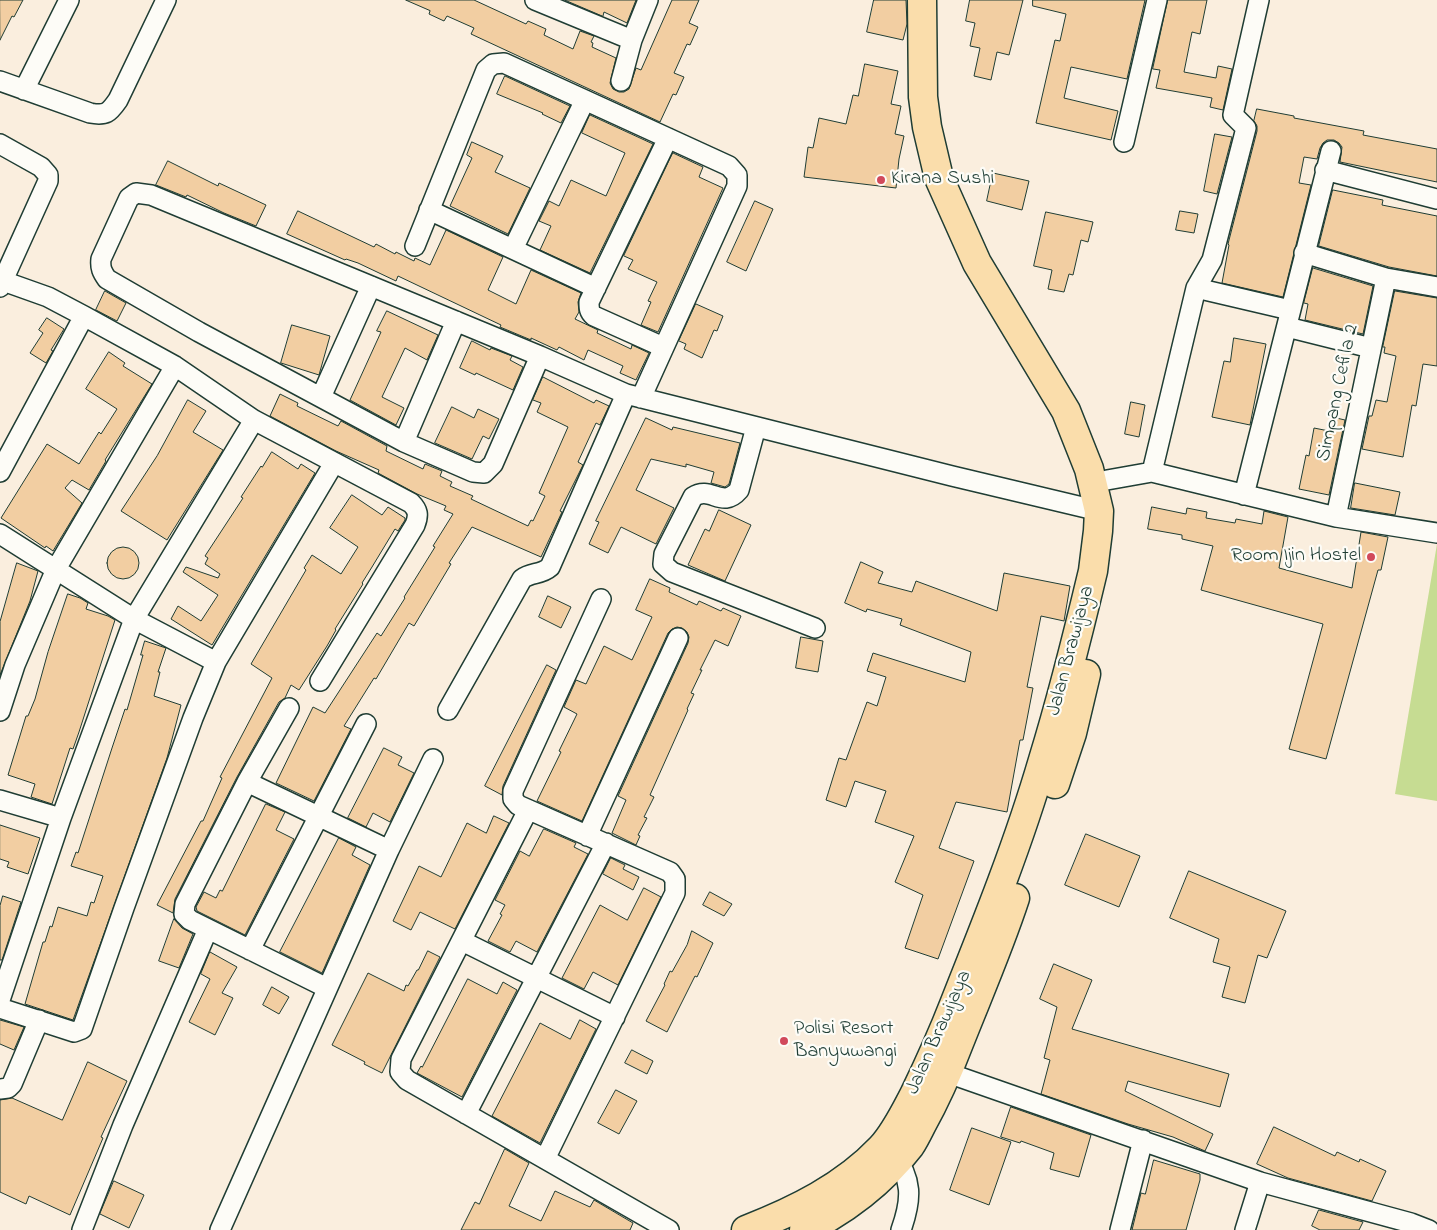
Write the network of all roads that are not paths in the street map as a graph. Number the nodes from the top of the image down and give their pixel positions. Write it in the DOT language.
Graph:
graph roads {
  1 [pos="69,0"];
  2 [pos="166,0"];
  3 [pos="535,0"];
  4 [pos="648,0"];
  5 [pos="922,0"];
  6 [pos="939,0"];
  7 [pos="1157,0"];
  8 [pos="1259,0"];
  9 [pos="632,40"];
  10 [pos="0,81"];
  11 [pos="620,81"];
  12 [pos="24,90"];
  13 [pos="585,100"];
  14 [pos="668,138"];
  15 [pos="1124,142"];
  16 [pos="0,144"];
  17 [pos="1331,151"];
  18 [pos="1325,170"];
  19 [pos="1437,199"];
  20 [pos="429,210"];
  21 [pos="415,246"];
  22 [pos="513,249"];
  23 [pos="1304,253"];
  24 [pos="1386,278"];
  25 [pos="2,284"];
  26 [pos="371,286"];
  27 [pos="1437,287"];
  28 [pos="596,288"];
  29 [pos="1196,288"];
  30 [pos="84,316"];
  31 [pos="1288,319"];
  32 [pos="456,322"];
  33 [pos="663,347"];
  34 [pos="1371,348"];
  35 [pos="540,356"];
  36 [pos="175,366"];
  37 [pos="633,396"];
  38 [pos="321,397"];
  39 [pos="254,420"];
  40 [pos="756,427"];
  41 [pos="404,442"];
  42 [pos="334,463"];
  43 [pos="0,472"];
  44 [pos="1152,472"];
  45 [pos="1107,480"];
  46 [pos="1244,495"];
  47 [pos="1099,511"];
  48 [pos="1336,517"];
  49 [pos="1437,533"];
  50 [pos="0,534"];
  51 [pos="56,568"];
  52 [pos="601,599"];
  53 [pos="134,619"];
  54 [pos="815,628"];
  55 [pos="678,638"];
  56 [pos="216,662"];
  57 [pos="320,680"];
  58 [pos="289,708"];
  59 [pos="0,710"];
  60 [pos="448,710"];
  61 [pos="366,724"];
  62 [pos="433,759"];
  63 [pos="247,782"];
  64 [pos="0,800"];
  65 [pos="528,810"];
  66 [pos="318,816"];
  67 [pos="61,818"];
  68 [pos="587,836"];
  69 [pos="606,844"];
  70 [pos="389,850"];
  71 [pos="208,929"];
  72 [pos="462,941"];
  73 [pos="250,950"];
  74 [pos="536,978"];
  75 [pos="327,988"];
  76 [pos="0,1000"];
  77 [pos="0,1008"];
  78 [pos="615,1017"];
  79 [pos="39,1020"];
  80 [pos="948,1073"];
  81 [pos="0,1089"];
  82 [pos="466,1114"];
  83 [pos="1144,1140"];
  84 [pos="891,1151"];
  85 [pos="544,1159"];
  86 [pos="1260,1182"];
  87 [pos="1422,1227"];
  88 [pos="82,1230"];
  89 [pos="220,1230"];
  90 [pos="669,1230"];
  91 [pos="746,1230"];
  92 [pos="804,1230"];
  93 [pos="901,1230"];
  94 [pos="1120,1230"];
  95 [pos="1245,1230"];
  1 -- 12 [label="street"];
  2 -- 12 [label="street"];
  3 -- 9 [label="street"];
  4 -- 9 [label="street"];
  5 -- 47 [label="highway, Jalan Brawijaya"];
  6 -- 45 [label="highway, Jalan Brawijaya"];
  7 -- 15 [label="street"];
  8 -- 29 [label="street"];
  9 -- 11 [label="street"];
  10 -- 12 [label="street"];
  13 -- 14 [label="street"];
  13 -- 20 [label="street"];
  13 -- 22 [label="street"];
  14 -- 28 [label="street"];
  14 -- 33 [label="street"];
  16 -- 25 [label="street"];
  17 -- 18 [label="street"];
  18 -- 19 [label="street"];
  18 -- 23 [label="street"];
  20 -- 21 [label="street"];
  20 -- 22 [label="street"];
  22 -- 28 [label="street"];
  23 -- 24 [label="street"];
  23 -- 31 [label="street"];
  24 -- 27 [label="street"];
  24 -- 34 [label="street, Simpang Cefila 2"];
  25 -- 30 [label="street"];
  26 -- 32 [label="street"];
  26 -- 38 [label="street"];
  26 -- 38 [label="street"];
  28 -- 33 [label="street"];
  29 -- 31 [label="street"];
  29 -- 44 [label="street"];
  30 -- 36 [label="street"];
  30 -- 43 [label="street"];
  31 -- 34 [label="street"];
  31 -- 46 [label="street"];
  32 -- 35 [label="street"];
  32 -- 41 [label="street"];
  33 -- 37 [label="street"];
  34 -- 48 [label="street, Simpang Cefila 2"];
  35 -- 37 [label="street"];
  35 -- 41 [label="street"];
  36 -- 39 [label="street"];
  36 -- 51 [label="street"];
  37 -- 40 [label="street"];
  37 -- 60 [label="street"];
  38 -- 41 [label="street"];
  39 -- 42 [label="street"];
  39 -- 53 [label="street"];
  40 -- 47 [label="street"];
  40 -- 54 [label="street"];
  42 -- 56 [label="street"];
  42 -- 57 [label="street"];
  44 -- 45 [label="street"];
  44 -- 46 [label="street"];
  45 -- 80 [label="highway, Jalan Brawijaya"];
  46 -- 48 [label="street"];
  47 -- 84 [label="highway, Jalan Brawijaya"];
  48 -- 49 [label="street"];
  50 -- 51 [label="street"];
  51 -- 53 [label="street"];
  51 -- 59 [label="street"];
  52 -- 65 [label="street"];
  53 -- 56 [label="street"];
  53 -- 67 [label="street"];
  55 -- 68 [label="street"];
  56 -- 79 [label="street"];
  58 -- 63 [label="street"];
  61 -- 66 [label="street"];
  62 -- 70 [label="street"];
  63 -- 66 [label="street"];
  63 -- 71 [label="street"];
  64 -- 67 [label="street"];
  65 -- 68 [label="street"];
  65 -- 72 [label="street"];
  66 -- 70 [label="street"];
  66 -- 73 [label="street"];
  67 -- 76 [label="street"];
  68 -- 69 [label="street"];
  69 -- 74 [label="street"];
  69 -- 78 [label="street"];
  70 -- 75 [label="street"];
  71 -- 73 [label="street"];
  71 -- 88 [label="street"];
  72 -- 74 [label="street"];
  72 -- 82 [label="street"];
  73 -- 75 [label="street"];
  74 -- 78 [label="street"];
  74 -- 82 [label="street"];
  75 -- 89 [label="street"];
  77 -- 79 [label="street"];
  78 -- 85 [label="street"];
  79 -- 81 [label="street"];
  80 -- 83 [label="street"];
  80 -- 84 [label="highway, Jalan Brawijaya"];
  82 -- 85 [label="street"];
  83 -- 86 [label="street"];
  83 -- 94 [label="street"];
  84 -- 91 [label="highway, Jalan Brawijaya"];
  84 -- 92 [label="highway, Jalan Brawijaya"];
  84 -- 93 [label="street"];
  85 -- 90 [label="street"];
  86 -- 87 [label="street"];
  86 -- 95 [label="street"];
}
